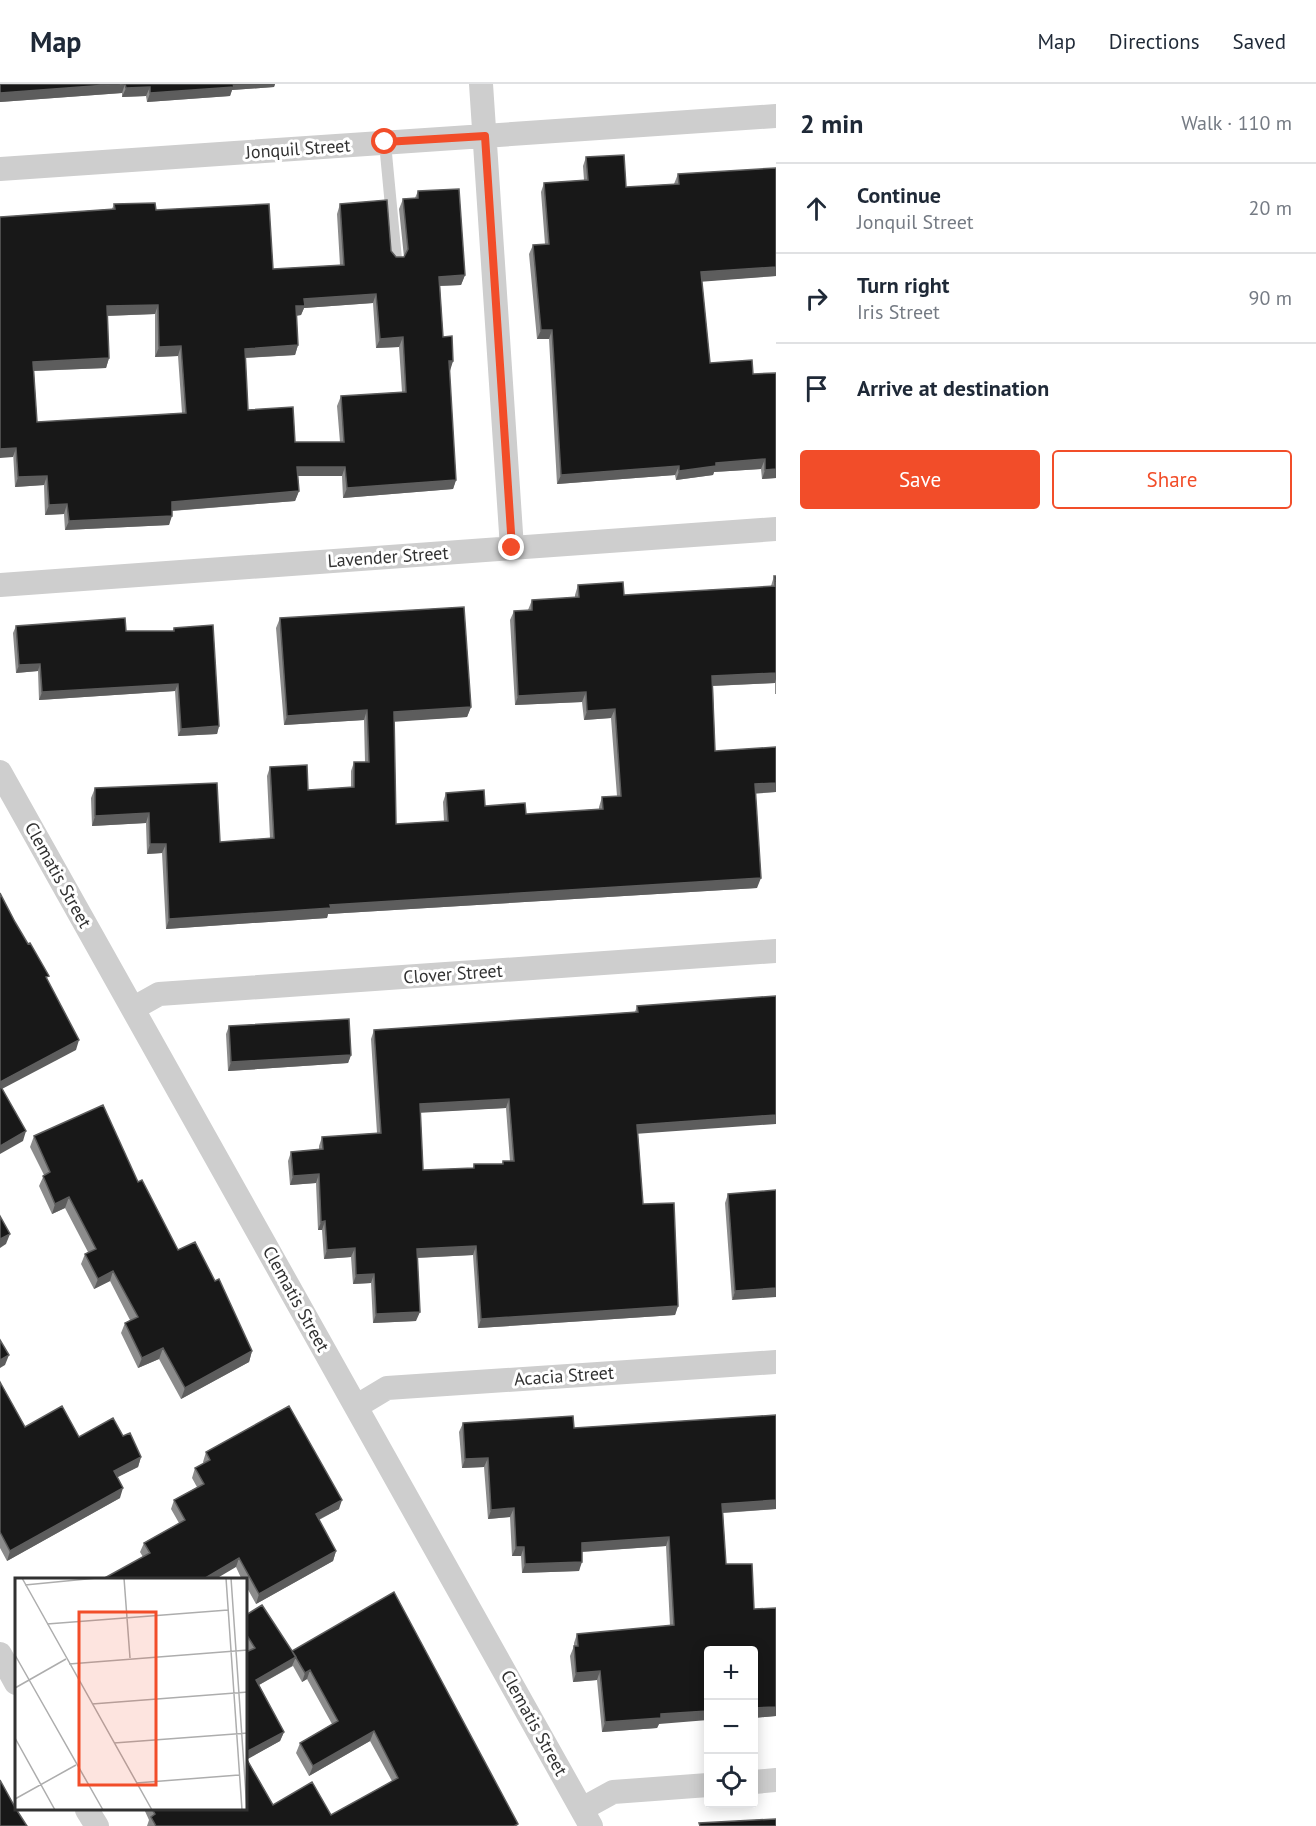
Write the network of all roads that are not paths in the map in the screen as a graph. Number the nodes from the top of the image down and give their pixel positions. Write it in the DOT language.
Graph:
graph roads {
  1 [pos="481,84"];
  2 [pos="776,116"];
  3 [pos="485,136"];
  4 [pos="385,142"];
  5 [pos="0,169"];
  6 [pos="396,259"];
  7 [pos="776,530"];
  8 [pos="512,548"];
  9 [pos="0,585"];
  10 [pos="0,772"];
  11 [pos="776,951"];
  12 [pos="134,1008"];
  13 [pos="776,1362"];
  14 [pos="357,1406"];
  15 [pos="0,1654"];
  16 [pos="15,1681"];
  17 [pos="776,1780"];
  18 [pos="758,1782"];
  19 [pos="704,1785"];
  20 [pos="88,1811"];
  21 [pos="587,1817"];
  22 [pos="97,1826"];
  1 -- 3 [label="street"];
  2 -- 3 [label="street, Jonquil Street"];
  3 -- 4 [label="street, Jonquil Street"];
  3 -- 8 [label="street"];
  4 -- 5 [label="street, Jonquil Street"];
  4 -- 6 [label="lane"];
  7 -- 8 [label="street, Lavender Street"];
  8 -- 9 [label="street, Lavender Street"];
  10 -- 12 [label="street, Clematis Street"];
  11 -- 12 [label="street, Clover Street"];
  12 -- 14 [label="street, Clematis Street"];
  13 -- 14 [label="street, Acacia Street"];
  14 -- 21 [label="street, Clematis Street"];
  15 -- 16 [label="street"];
  17 -- 18 [label="street"];
  19 -- 21 [label="street"];
  20 -- 22 [label="street"];
}
